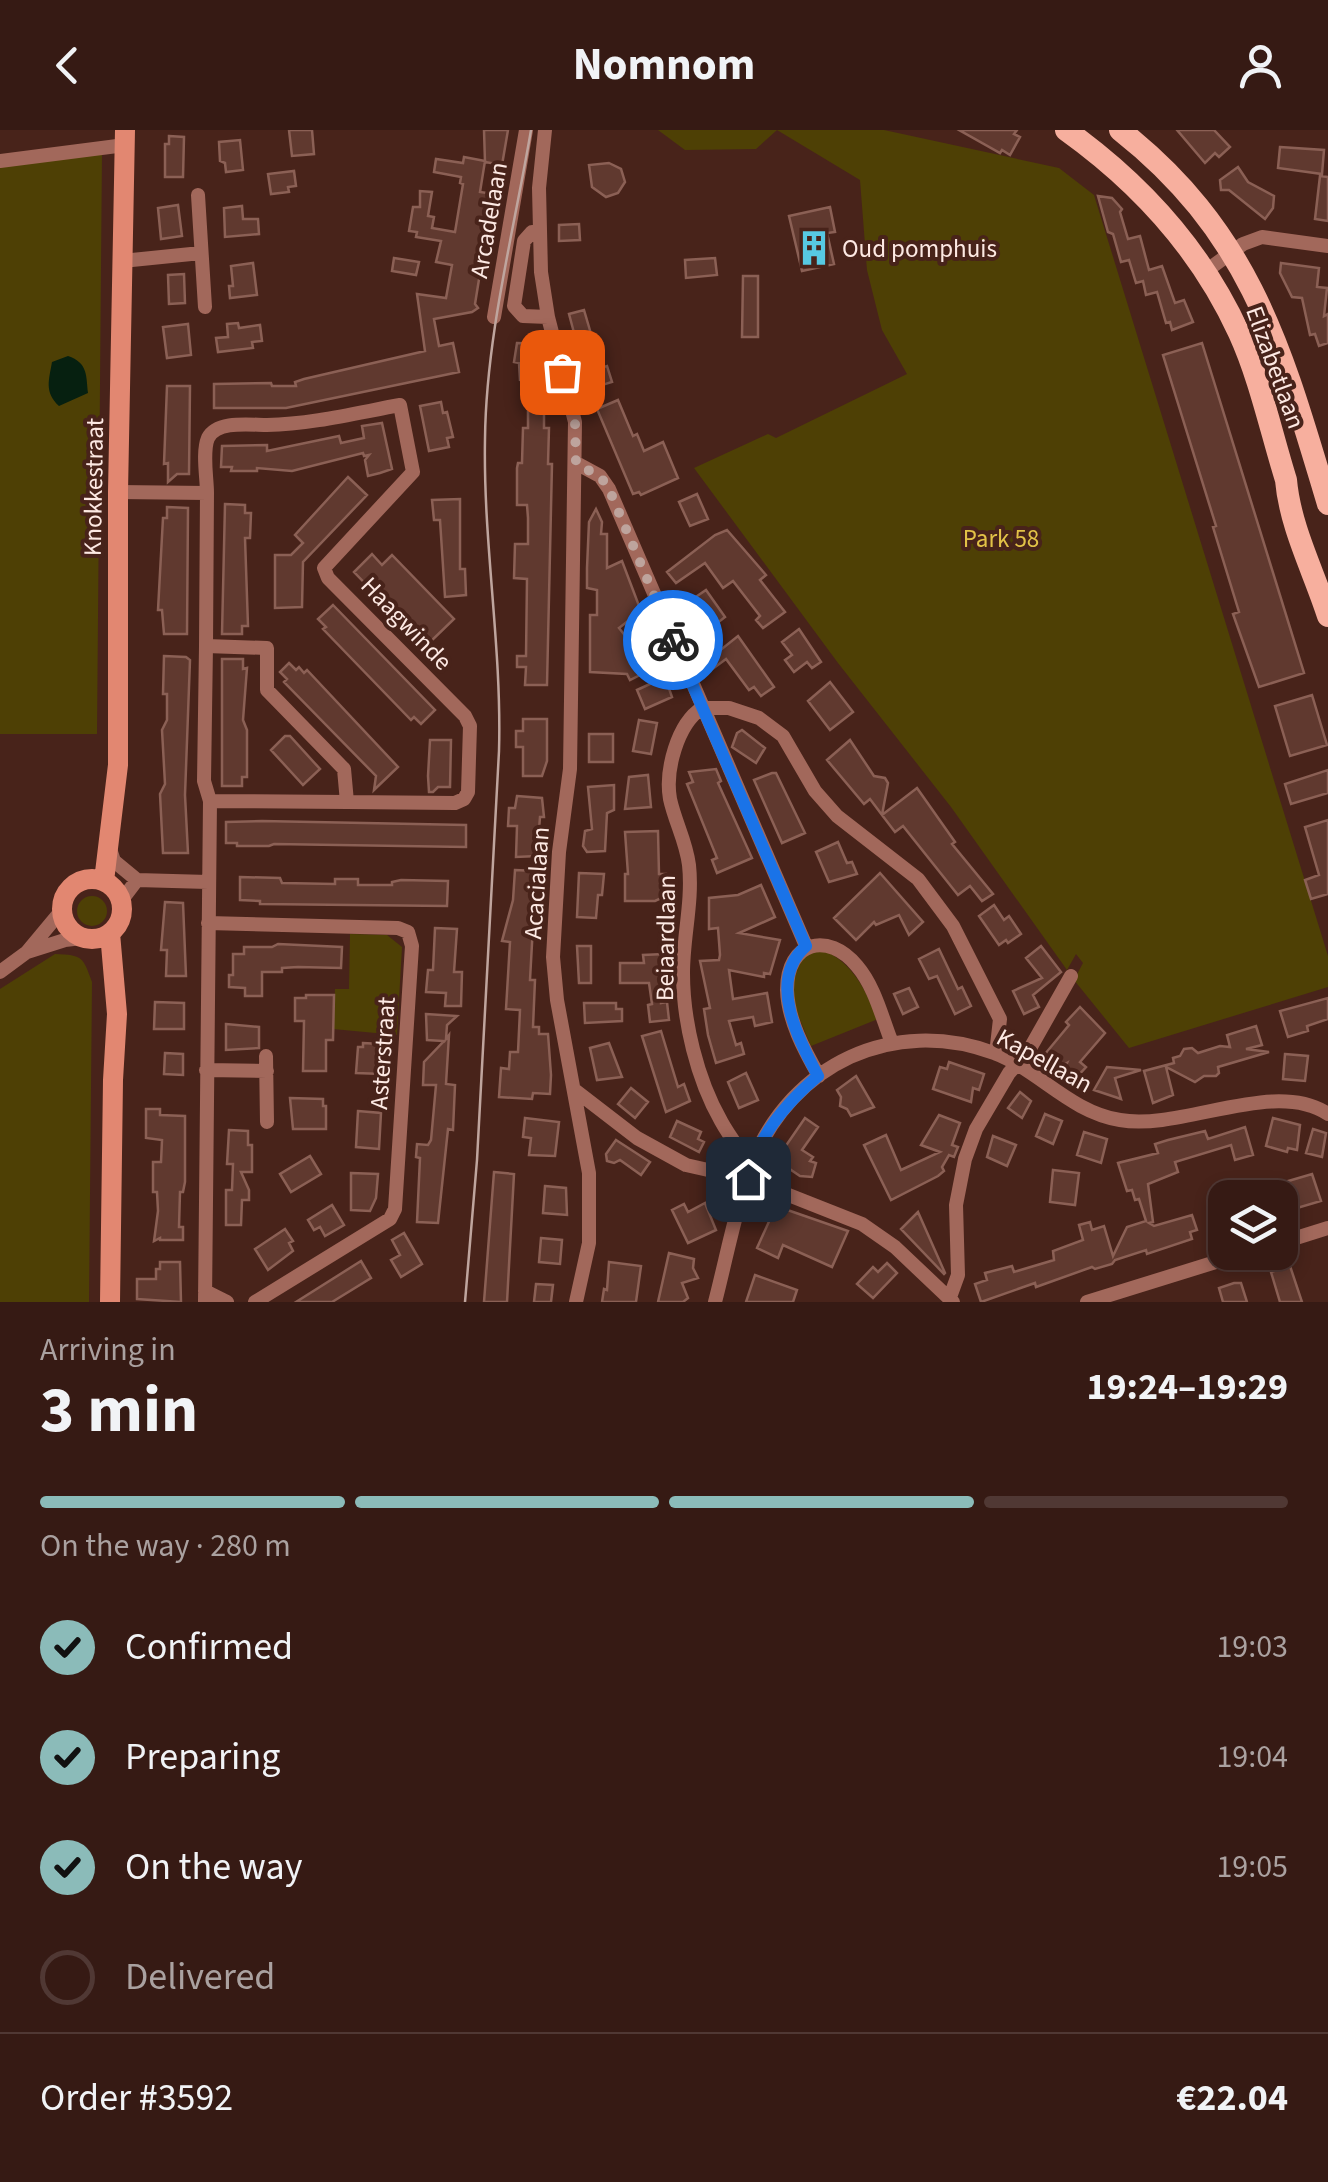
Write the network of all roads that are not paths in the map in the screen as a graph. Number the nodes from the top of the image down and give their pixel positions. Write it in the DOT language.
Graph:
graph roads {
  1 [pos="526,130"];
  2 [pos="546,130"];
  3 [pos="1066,130"];
  4 [pos="1130,133"];
  5 [pos="125,138"];
  6 [pos="0,161"];
  7 [pos="198,195"];
  8 [pos="538,232"];
  9 [pos="1328,246"];
  10 [pos="1232,252"];
  11 [pos="201,253"];
  12 [pos="122,261"];
  13 [pos="1206,271"];
  14 [pos="205,307"];
  15 [pos="494,317"];
  16 [pos="548,317"];
  17 [pos="576,464"];
  18 [pos="118,492"];
  19 [pos="208,493"];
  20 [pos="1328,504"];
  21 [pos="1328,616"];
  22 [pos="206,646"];
  23 [pos="702,708"];
  24 [pos="210,801"];
  25 [pos="347,802"];
  26 [pos="108,830"];
  27 [pos="95,880"];
  28 [pos="137,880"];
  29 [pos="208,882"];
  30 [pos="121,901"];
  31 [pos="62,910"];
  32 [pos="208,923"];
  33 [pos="95,937"];
  34 [pos="806,946"];
  35 [pos="26,952"];
  36 [pos="0,972"];
  37 [pos="1071,976"];
  38 [pos="892,1043"];
  39 [pos="996,1054"];
  40 [pos="1018,1065"];
  41 [pos="206,1070"];
  42 [pos="818,1076"];
  43 [pos="576,1092"];
  44 [pos="1328,1114"];
  45 [pos="267,1122"];
  46 [pos="750,1172"];
  47 [pos="1328,1228"];
  48 [pos="1298,1237"];
  49 [pos="1208,1264"];
  50 [pos="205,1297"];
  51 [pos="952,1300"];
  52 [pos="110,1302"];
  53 [pos="227,1302"];
  54 [pos="255,1302"];
  55 [pos="576,1302"];
  56 [pos="715,1302"];
  57 [pos="1087,1302"];
  1 -- 15 [label="street, Arcadelaan"];
  2 -- 8 [label="street, Arcadelaan"];
  3 -- 13 [label="main road, Elizabetlaan"];
  4 -- 10 [label="main road, Elizabetlaan"];
  5 -- 6 [label="street, Knokkestraat"];
  5 -- 12 [label="street, Knokkestraat"];
  7 -- 11 [label="street"];
  8 -- 16 [label="street, Arcadelaan"];
  8 -- 16 [label="street, Arcadelaan"];
  9 -- 10 [label="street"];
  10 -- 13 [label="street"];
  10 -- 20 [label="main road, Elizabetlaan"];
  11 -- 12 [label="street"];
  11 -- 14 [label="street"];
  12 -- 18 [label="street, Knokkestraat"];
  13 -- 21 [label="main road, Elizabetlaan"];
  16 -- 17 [label="street, Arcadelaan"];
  17 -- 23 [label="street"];
  17 -- 43 [label="street, Acacialaan"];
  18 -- 19 [label="street"];
  18 -- 26 [label="street, Knokkestraat"];
  19 -- 22 [label="street, Haagwinde"];
  19 -- 25 [label="street, Haagwinde"];
  22 -- 24 [label="street, Haagwinde"];
  22 -- 25 [label="street"];
  23 -- 34 [label="street"];
  23 -- 39 [label="street"];
  23 -- 46 [label="street, Beiaardlaan"];
  24 -- 25 [label="street, Haagwinde"];
  24 -- 29 [label="street, Haagwinde"];
  26 -- 27 [label="street, Knokkestraat"];
  26 -- 28 [label="street"];
  27 -- 30 [label="street"];
  27 -- 31 [label="street"];
  28 -- 29 [label="street"];
  28 -- 30 [label="street"];
  29 -- 32 [label="street"];
  30 -- 33 [label="street"];
  31 -- 33 [label="street"];
  31 -- 35 [label="street"];
  32 -- 41 [label="street"];
  32 -- 54 [label="street, Asterstraat"];
  33 -- 35 [label="street"];
  33 -- 52 [label="street"];
  34 -- 38 [label="street"];
  34 -- 42 [label="street"];
  35 -- 36 [label="street"];
  37 -- 40 [label="street"];
  38 -- 39 [label="street, Kapellaan"];
  38 -- 42 [label="street, Kapellaan"];
  39 -- 40 [label="street, Kapellaan"];
  40 -- 44 [label="street, Kapellaan"];
  40 -- 51 [label="street"];
  41 -- 45 [label="street"];
  41 -- 50 [label="street"];
  42 -- 46 [label="street, Kapellaan"];
  43 -- 46 [label="street"];
  43 -- 55 [label="street, Acacialaan"];
  46 -- 51 [label="street"];
  46 -- 56 [label="street, Kapellaan"];
  47 -- 48 [label="street"];
  49 -- 57 [label="street"];
  50 -- 53 [label="street"];
}
